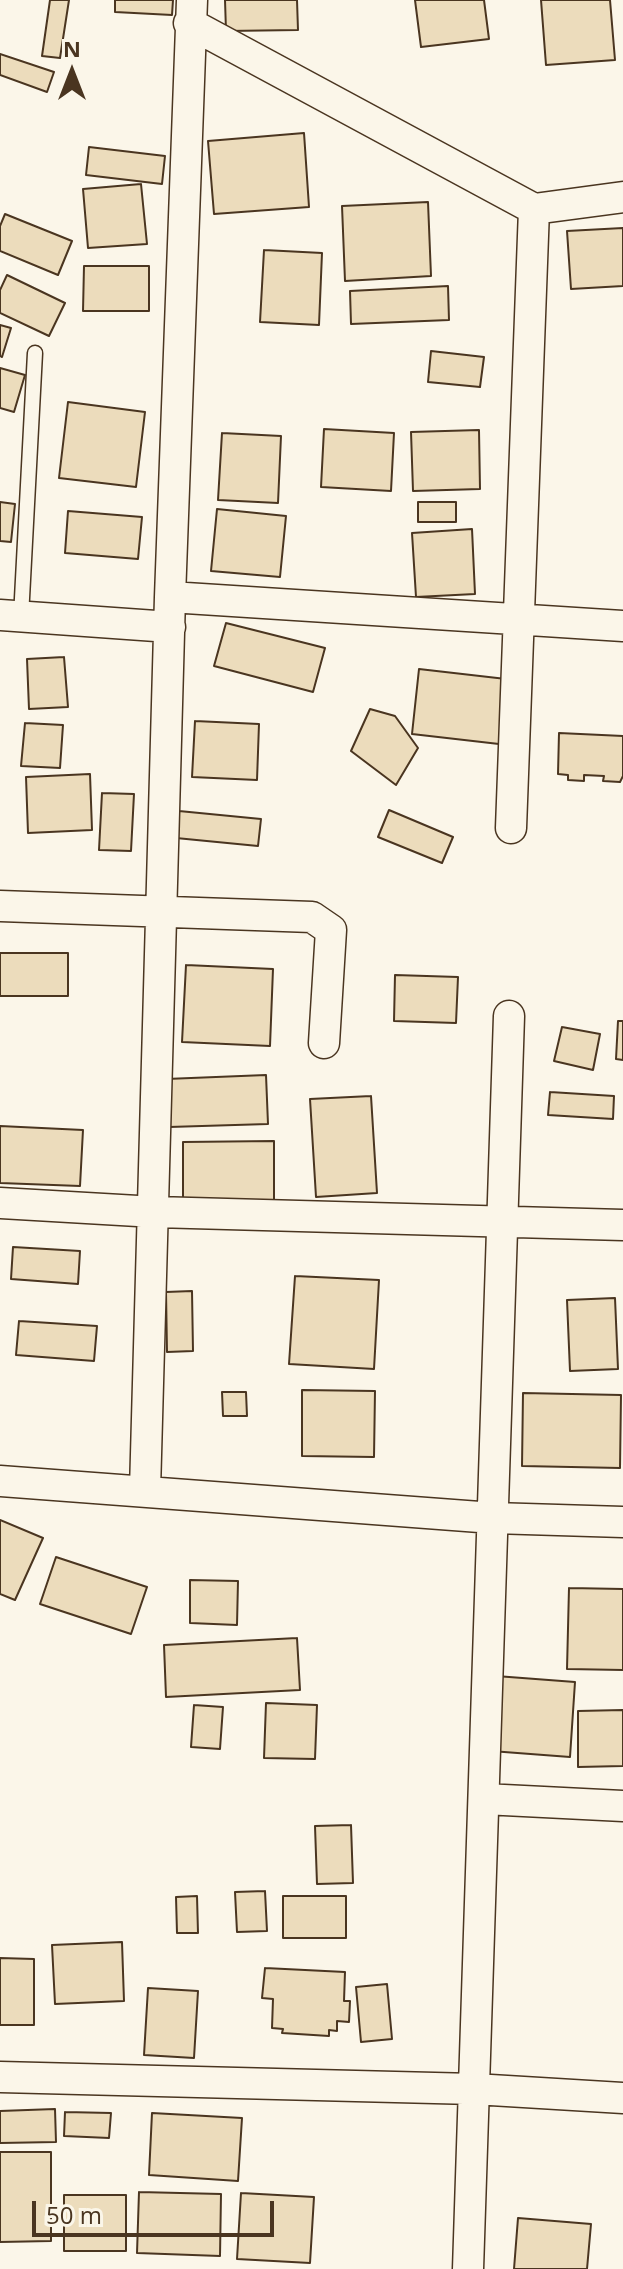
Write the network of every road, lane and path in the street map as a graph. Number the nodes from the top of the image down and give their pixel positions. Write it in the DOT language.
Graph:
graph roads {
  1 [pos="191,11"];
  2 [pos="623,197"];
  3 [pos="534,209"];
  4 [pos="35,353"];
  5 [pos="170,612"];
  6 [pos="10,616"];
  7 [pos="519,620"];
  8 [pos="623,626"];
  9 [pos="511,828"];
  10 [pos="0,906"];
  11 [pos="162,914"];
  12 [pos="509,1016"];
  13 [pos="324,1043"];
  14 [pos="0,1203"];
  15 [pos="155,1212"];
  16 [pos="502,1222"];
  17 [pos="623,1225"];
  18 [pos="0,1481"];
  19 [pos="145,1490"];
  20 [pos="493,1518"];
  21 [pos="623,1522"];
  22 [pos="484,1799"];
  23 [pos="623,1806"];
  24 [pos="0,2077"];
  25 [pos="474,2089"];
  26 [pos="623,2098"];
  27 [pos="468,2269"];
  1 -- 3 [label="street"];
  1 -- 5 [label="street"];
  2 -- 3 [label="street"];
  3 -- 7 [label="street"];
  4 -- 6 [label="lane"];
  5 -- 6 [label="street"];
  5 -- 7 [label="street"];
  5 -- 11 [label="street"];
  7 -- 8 [label="street"];
  7 -- 9 [label="street"];
  10 -- 11 [label="street"];
  11 -- 13 [label="street"];
  11 -- 15 [label="street"];
  12 -- 16 [label="street"];
  14 -- 15 [label="street"];
  15 -- 16 [label="street"];
  15 -- 19 [label="street"];
  16 -- 17 [label="street"];
  16 -- 20 [label="street"];
  18 -- 19 [label="street"];
  19 -- 20 [label="street"];
  20 -- 21 [label="street"];
  20 -- 22 [label="street"];
  22 -- 23 [label="street"];
  22 -- 25 [label="street"];
  24 -- 25 [label="street"];
  25 -- 26 [label="street"];
  25 -- 27 [label="street"];
}
